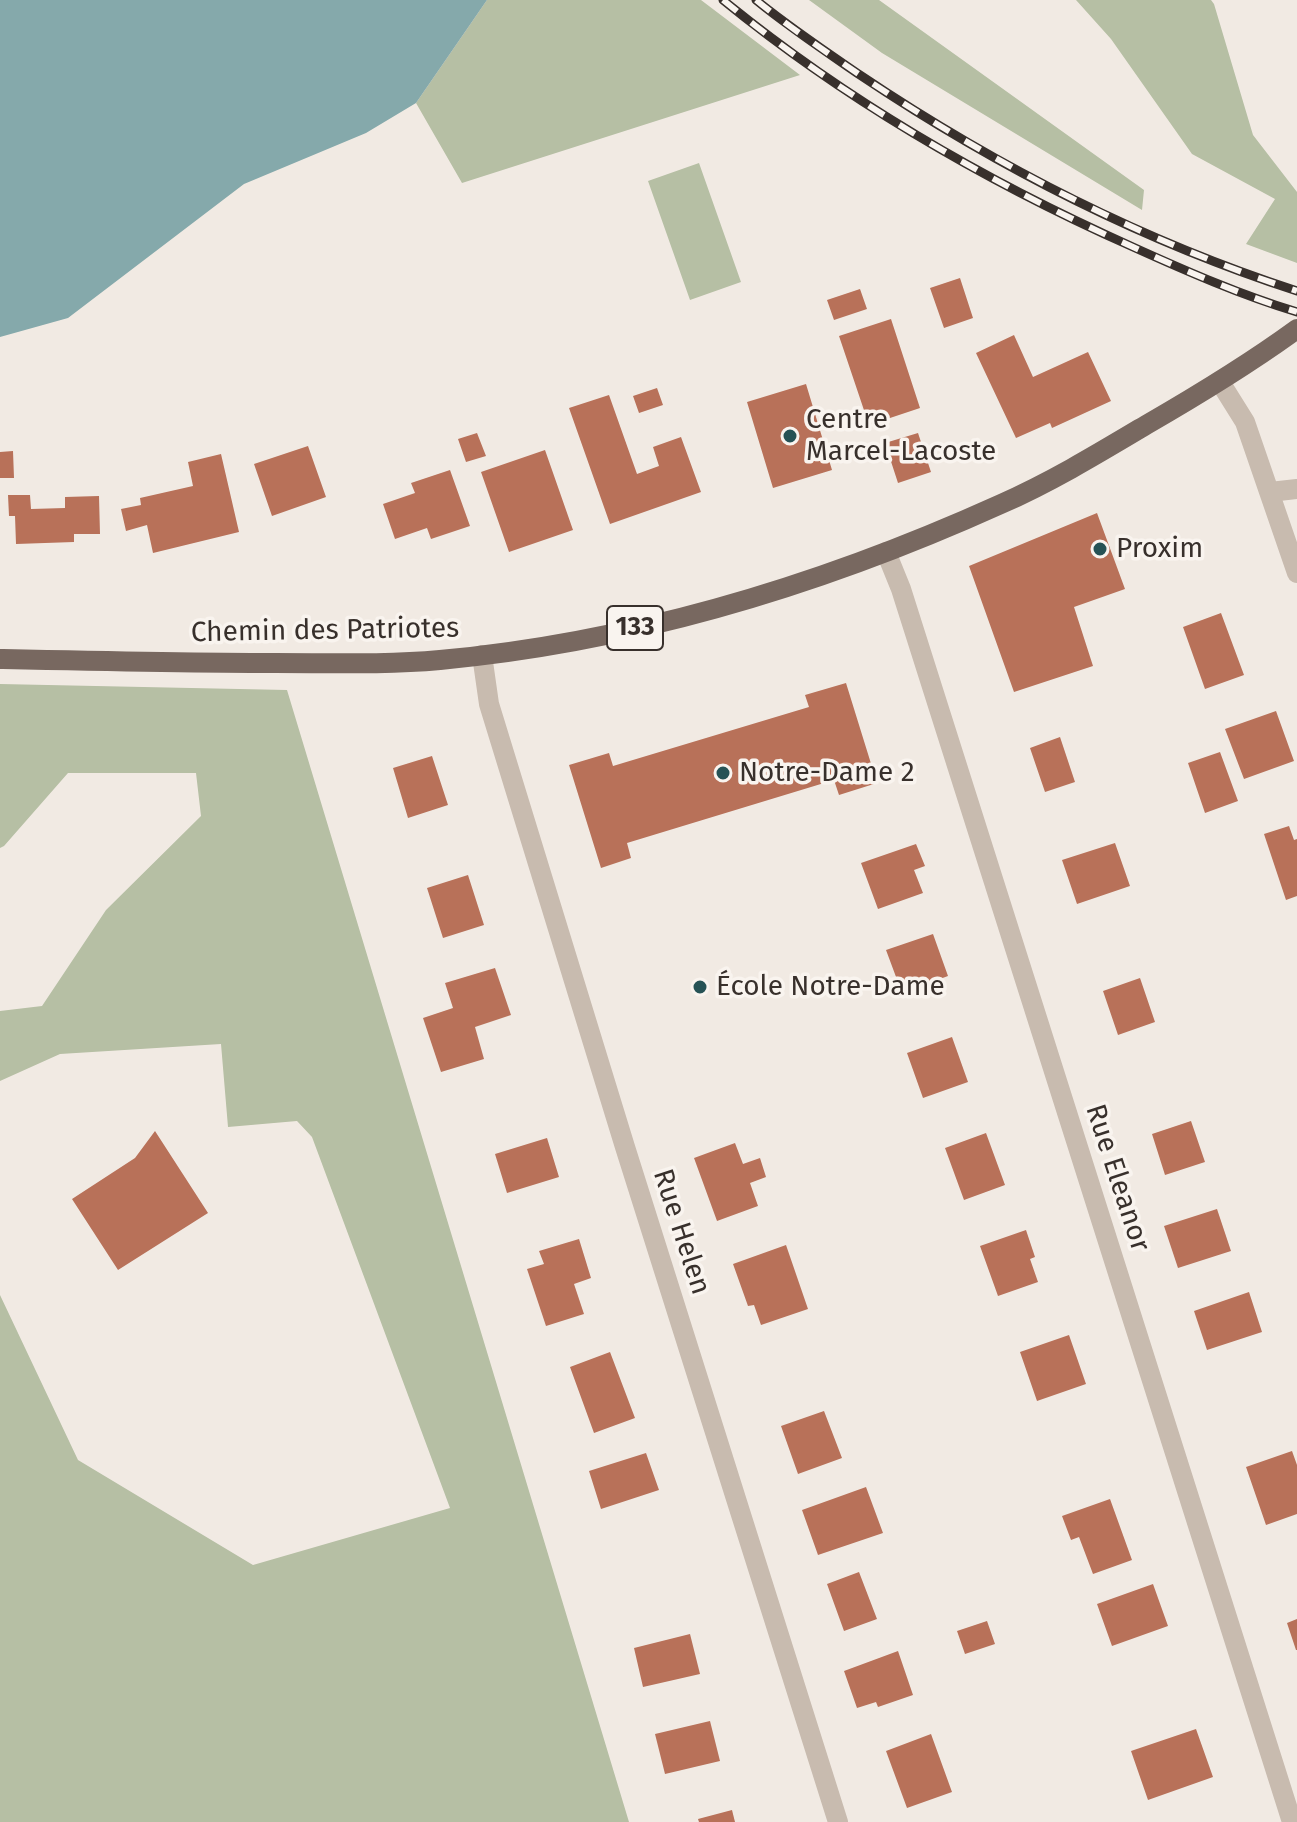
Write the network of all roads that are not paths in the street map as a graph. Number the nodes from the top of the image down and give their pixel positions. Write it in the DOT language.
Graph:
graph roads {
  1 [pos="1297,329"];
  2 [pos="1220,382"];
  3 [pos="1297,489"];
  4 [pos="1270,492"];
  5 [pos="886,552"];
  6 [pos="1297,573"];
  7 [pos="482,655"];
  8 [pos="0,659"];
  9 [pos="838,1822"];
  10 [pos="1292,1822"];
  1 -- 2 [label="main road, 133"];
  2 -- 4 [label="street"];
  2 -- 5 [label="main road, Chemin des Patriotes / 133"];
  3 -- 4 [label="street"];
  4 -- 6 [label="street"];
  5 -- 7 [label="main road, Chemin des Patriotes / 133"];
  5 -- 10 [label="street, Rue Eleanor"];
  7 -- 8 [label="main road, Chemin des Patriotes / 133"];
  7 -- 9 [label="street, Rue Helen"];
}
